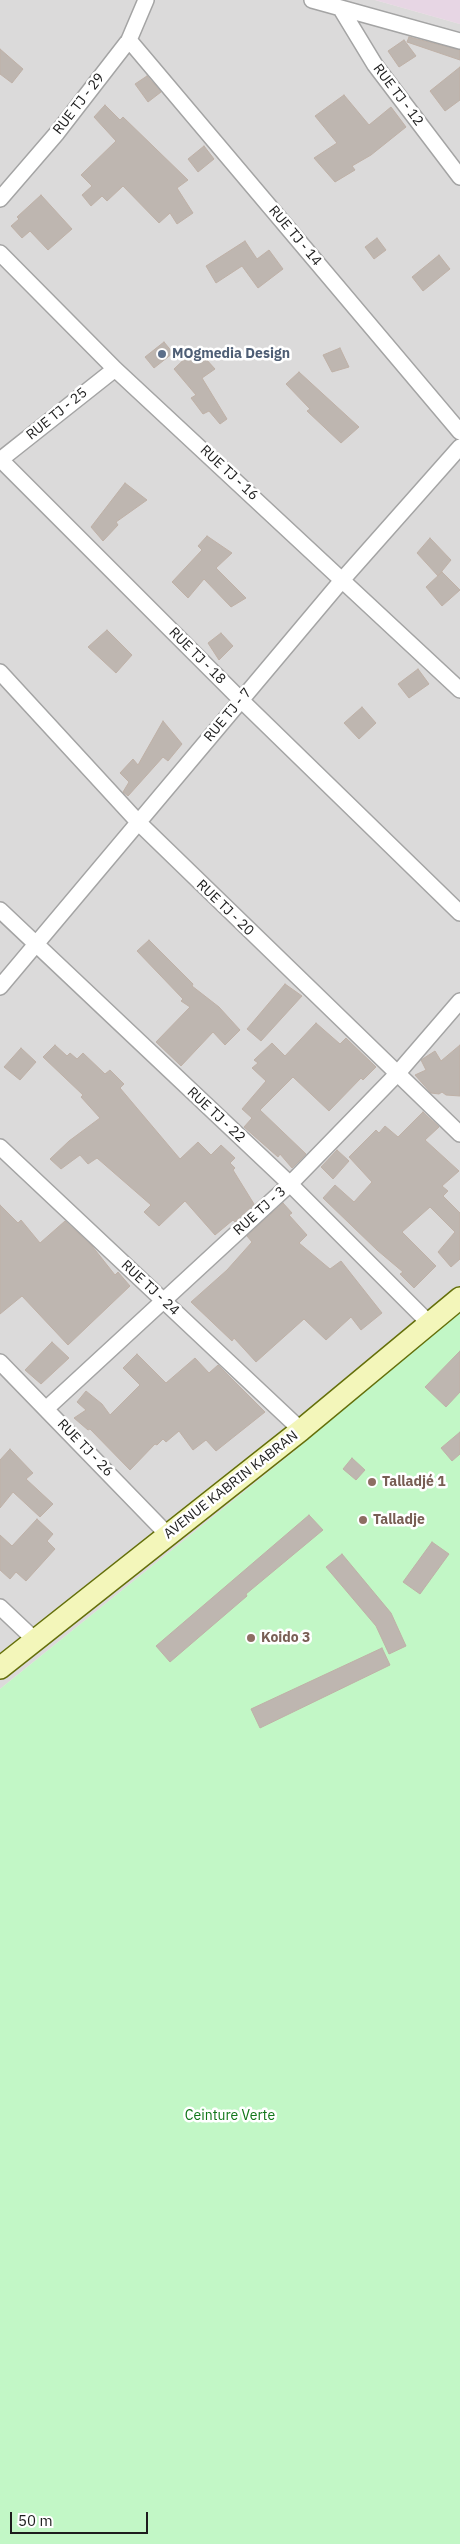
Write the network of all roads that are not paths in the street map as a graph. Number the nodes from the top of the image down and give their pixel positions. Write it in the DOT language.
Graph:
graph roads {
  1 [pos="146,0"];
  2 [pos="312,0"];
  3 [pos="341,9"];
  4 [pos="129,40"];
  5 [pos="460,41"];
  6 [pos="460,177"];
  7 [pos="0,199"];
  8 [pos="0,253"];
  9 [pos="115,368"];
  10 [pos="460,432"];
  11 [pos="460,447"];
  12 [pos="0,459"];
  13 [pos="343,579"];
  14 [pos="0,672"];
  15 [pos="460,690"];
  16 [pos="241,700"];
  17 [pos="138,823"];
  18 [pos="0,910"];
  19 [pos="460,914"];
  20 [pos="36,946"];
  21 [pos="0,988"];
  22 [pos="460,1001"];
  23 [pos="397,1074"];
  24 [pos="460,1134"];
  25 [pos="0,1147"];
  26 [pos="290,1184"];
  27 [pos="460,1298"];
  28 [pos="163,1300"];
  29 [pos="429,1323"];
  30 [pos="0,1362"];
  31 [pos="47,1408"];
  32 [pos="301,1430"];
  33 [pos="168,1535"];
  34 [pos="0,1607"];
  35 [pos="35,1640"];
  36 [pos="0,1668"];
  1 -- 4 [label="street, RUE TJ - 29"];
  2 -- 3 [label="street"];
  3 -- 5 [label="street"];
  3 -- 6 [label="street, RUE TJ - 12"];
  4 -- 7 [label="street, RUE TJ - 29"];
  4 -- 10 [label="street, RUE TJ - 14"];
  8 -- 9 [label="street, RUE TJ - 16"];
  9 -- 12 [label="street, RUE TJ - 25"];
  9 -- 13 [label="street, RUE TJ - 16"];
  11 -- 13 [label="street, RUE TJ - 7"];
  12 -- 16 [label="street, RUE TJ - 18"];
  13 -- 15 [label="street, RUE TJ - 16"];
  13 -- 16 [label="street, RUE TJ - 7"];
  14 -- 17 [label="street, RUE TJ - 20"];
  16 -- 17 [label="street, RUE TJ - 7"];
  16 -- 19 [label="street, RUE TJ - 18"];
  17 -- 20 [label="street, RUE TJ - 7"];
  17 -- 23 [label="street, RUE TJ - 20"];
  18 -- 20 [label="street, RUE TJ - 22"];
  20 -- 21 [label="street, RUE TJ - 7"];
  20 -- 26 [label="street, RUE TJ - 22"];
  22 -- 23 [label="street, RUE TJ - 3"];
  23 -- 24 [label="street, RUE TJ - 20"];
  23 -- 26 [label="street, RUE TJ - 3"];
  25 -- 28 [label="street, RUE TJ - 24"];
  26 -- 28 [label="street, RUE TJ - 3"];
  26 -- 29 [label="street, RUE TJ - 22"];
  27 -- 29 [label="street, AVENUE KABRIN KABRAN"];
  28 -- 31 [label="street, RUE TJ - 3"];
  28 -- 32 [label="street, RUE TJ - 24"];
  29 -- 32 [label="street, AVENUE KABRIN KABRAN"];
  30 -- 31 [label="street, RUE TJ - 26"];
  31 -- 33 [label="street, RUE TJ - 26"];
  32 -- 33 [label="street, AVENUE KABRIN KABRAN"];
  33 -- 35 [label="street, AVENUE KABRIN KABRAN"];
  34 -- 35 [label="street"];
  35 -- 36 [label="street, AVENUE KABRIN KABRAN"];
}
